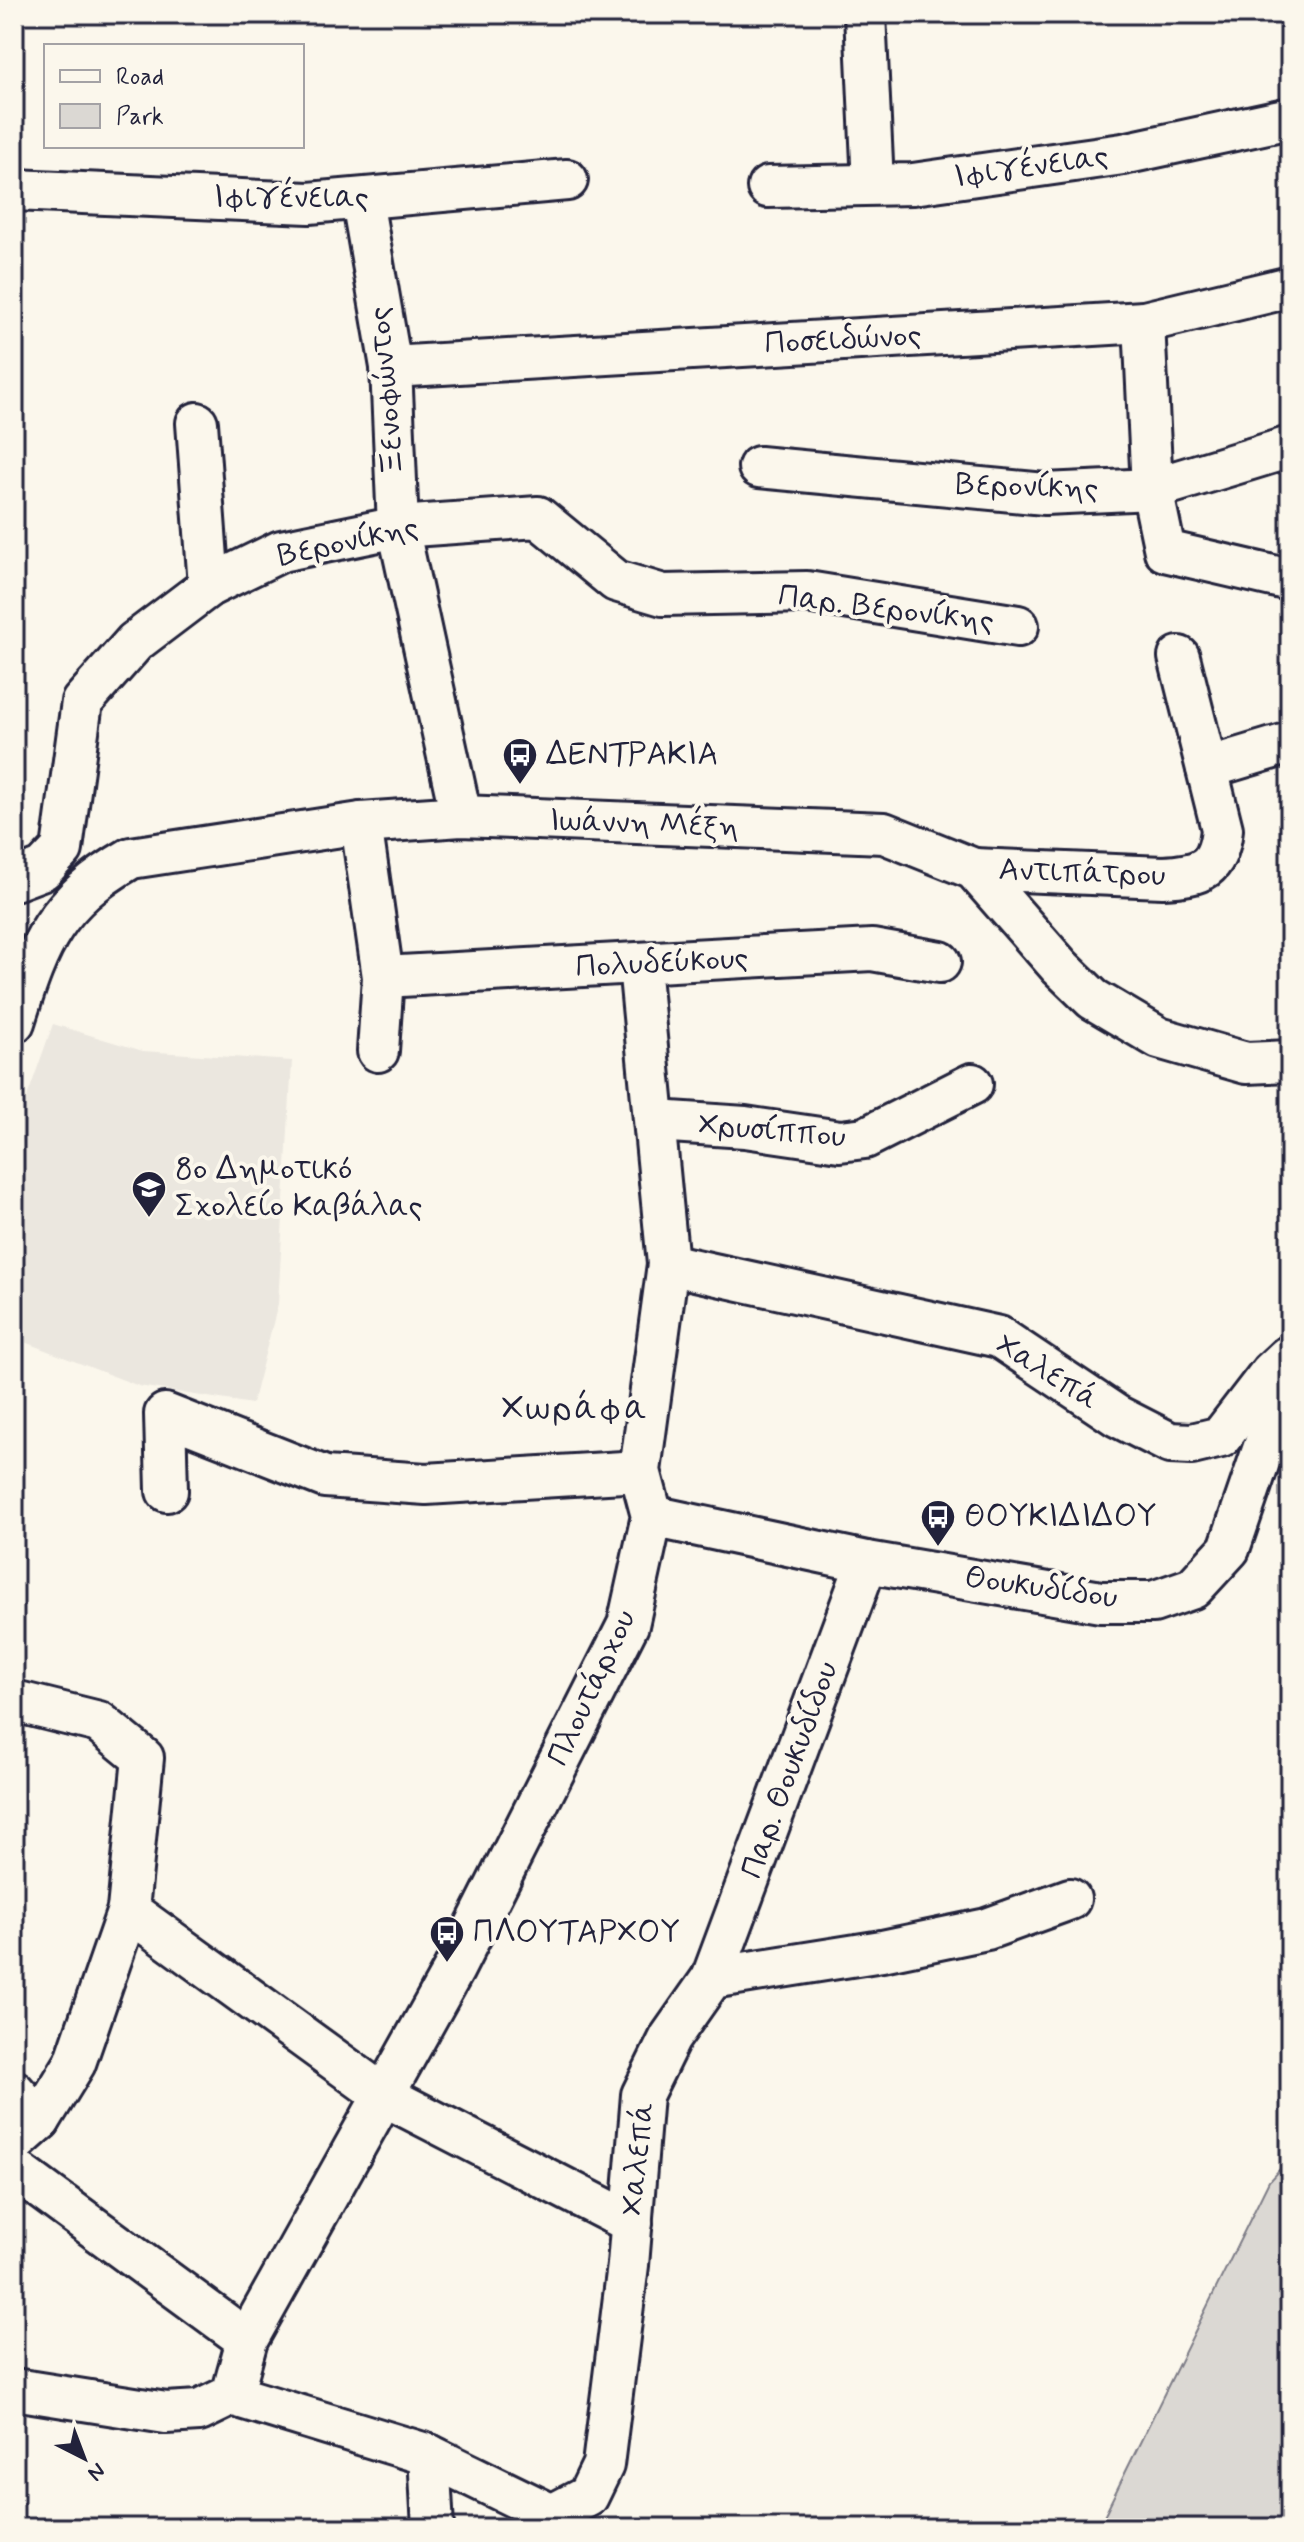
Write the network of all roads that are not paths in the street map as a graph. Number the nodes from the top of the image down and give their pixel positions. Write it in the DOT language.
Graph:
graph roads {
  1 [pos="865,14"];
  2 [pos="1290,118"];
  3 [pos="567,180"];
  4 [pos="873,184"];
  5 [pos="768,187"];
  6 [pos="14,190"];
  7 [pos="362,200"];
  8 [pos="1290,287"];
  9 [pos="1144,322"];
  10 [pos="391,367"];
  11 [pos="197,423"];
  12 [pos="1290,447"];
  13 [pos="759,467"];
  14 [pos="1152,489"];
  15 [pos="538,517"];
  16 [pos="398,527"];
  17 [pos="1290,580"];
  18 [pos="209,586"];
  19 [pos="1018,626"];
  20 [pos="1179,657"];
  21 [pos="1290,743"];
  22 [pos="1207,768"];
  23 [pos="461,816"];
  24 [pos="361,823"];
  25 [pos="974,869"];
  26 [pos="14,880"];
  27 [pos="940,962"];
  28 [pos="639,965"];
  29 [pos="383,977"];
  30 [pos="14,1022"];
  31 [pos="378,1051"];
  32 [pos="1290,1061"];
  33 [pos="972,1084"];
  34 [pos="656,1121"];
  35 [pos="668,1264"];
  36 [pos="1290,1355"];
  37 [pos="1290,1371"];
  38 [pos="640,1471"];
  39 [pos="167,1491"];
  40 [pos="652,1516"];
  41 [pos="867,1562"];
  42 [pos="14,1701"];
  43 [pos="1070,1899"];
  44 [pos="128,1910"];
  45 [pos="712,1978"];
  46 [pos="14,2091"];
  47 [pos="383,2095"];
  48 [pos="27,2132"];
  49 [pos="14,2169"];
  50 [pos="632,2223"];
  51 [pos="247,2340"];
  52 [pos="14,2389"];
  53 [pos="232,2395"];
  54 [pos="429,2455"];
  55 [pos="433,2528"];
  1 -- 4 [label="street"];
  2 -- 4 [label="street, Ιφιγένειας"];
  3 -- 7 [label="street, Ιφιγένειας"];
  4 -- 5 [label="street, Ιφιγένειας"];
  6 -- 7 [label="street, Ιφιγένειας"];
  7 -- 10 [label="street, Ξενοφώντος"];
  8 -- 9 [label="street, Ποσειδώνος"];
  9 -- 10 [label="street, Ποσειδώνος"];
  9 -- 14 [label="street"];
  10 -- 16 [label="street, Ξενοφώντος"];
  11 -- 18 [label="street"];
  12 -- 14 [label="street, Βερονίκης"];
  13 -- 14 [label="street, Βερονίκης"];
  14 -- 17 [label="street"];
  15 -- 16 [label="street, Βερονίκης"];
  15 -- 19 [label="street, Παρ. Βερονίκης"];
  16 -- 18 [label="street, Βερονίκης"];
  16 -- 23 [label="street, Ξενοφώντος"];
  18 -- 26 [label="street, Βερονίκης"];
  20 -- 22 [label="street, Αντιπάτρου"];
  21 -- 22 [label="street"];
  22 -- 25 [label="street, Αντιπάτρου"];
  23 -- 24 [label="street, Ιωάννη Μέξη"];
  23 -- 25 [label="street, Ιωάννη Μέξη"];
  24 -- 29 [label="street"];
  24 -- 30 [label="street, Ιωάννη Μέξη"];
  25 -- 32 [label="street, Ιωάννη Μέξη"];
  27 -- 28 [label="street, Πολυδεύκους"];
  28 -- 29 [label="street, Πολυδεύκους"];
  28 -- 34 [label="street, Πλουτάρχου"];
  29 -- 31 [label="street"];
  33 -- 34 [label="street, Χρυσίππου"];
  34 -- 35 [label="street, Πλουτάρχου"];
  35 -- 36 [label="street, Χαλεπά"];
  35 -- 38 [label="street, Πλουτάρχου"];
  37 -- 41 [label="street, Θουκυδίδου"];
  38 -- 39 [label="street"];
  38 -- 40 [label="street, Πλουτάρχου"];
  40 -- 41 [label="street, Θουκυδίδου"];
  40 -- 47 [label="street, Πλουτάρχου"];
  41 -- 45 [label="street, Παρ. Θουκυδίδου"];
  42 -- 44 [label="street"];
  43 -- 45 [label="street"];
  44 -- 47 [label="street"];
  44 -- 48 [label="street"];
  45 -- 50 [label="street, Χαλεπά"];
  46 -- 48 [label="street"];
  47 -- 50 [label="street"];
  47 -- 51 [label="street, Πλουτάρχου"];
  49 -- 51 [label="street"];
  50 -- 54 [label="street, Χαλεπά"];
  51 -- 53 [label="street, Πλουτάρχου"];
  52 -- 53 [label="street"];
  53 -- 54 [label="street"];
  54 -- 55 [label="street"];
}
